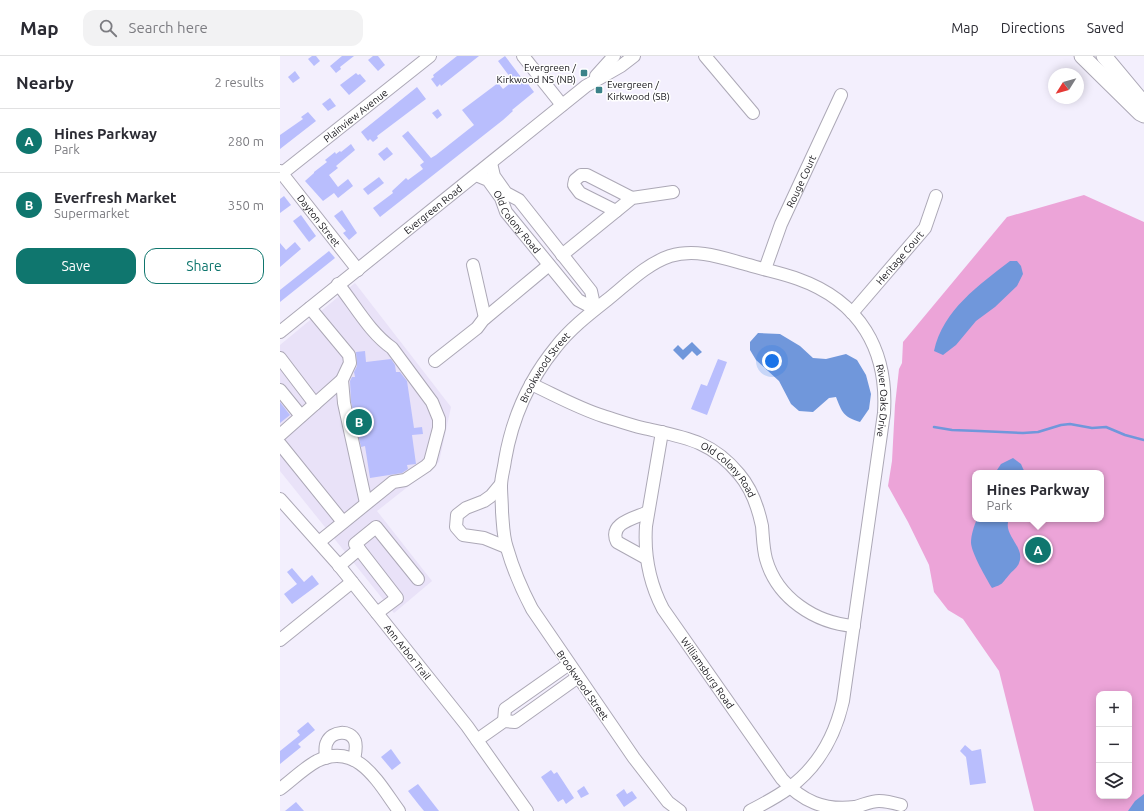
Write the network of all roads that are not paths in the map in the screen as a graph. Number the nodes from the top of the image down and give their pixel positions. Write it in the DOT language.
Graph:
graph roads {
  1 [pos="430,56"];
  2 [pos="523,56"];
  3 [pos="614,56"];
  4 [pos="634,56"];
  5 [pos="705,56"];
  6 [pos="1082,56"];
  7 [pos="1104,56"];
  8 [pos="586,86"];
  9 [pos="840,95"];
  10 [pos="1144,104"];
  11 [pos="562,105"];
  12 [pos="753,113"];
  13 [pos="1144,115"];
  14 [pos="491,163"];
  15 [pos="281,173"];
  16 [pos="476,175"];
  17 [pos="673,192"];
  18 [pos="936,196"];
  19 [pos="632,198"];
  20 [pos="616,211"];
  21 [pos="562,255"];
  22 [pos="473,265"];
  23 [pos="549,265"];
  24 [pos="765,269"];
  25 [pos="358,270"];
  26 [pos="338,284"];
  27 [pos="310,308"];
  28 [pos="596,309"];
  29 [pos="852,313"];
  30 [pos="485,318"];
  31 [pos="280,332"];
  32 [pos="280,358"];
  33 [pos="435,361"];
  34 [pos="342,380"];
  35 [pos="531,384"];
  36 [pos="280,390"];
  37 [pos="315,404"];
  38 [pos="301,416"];
  39 [pos="662,432"];
  40 [pos="280,435"];
  41 [pos="280,444"];
  42 [pos="501,484"];
  43 [pos="280,499"];
  44 [pos="366,504"];
  45 [pos="648,512"];
  46 [pos="343,522"];
  47 [pos="319,542"];
  48 [pos="506,547"];
  49 [pos="359,549"];
  50 [pos="646,558"];
  51 [pos="339,566"];
  52 [pos="418,580"];
  53 [pos="352,582"];
  54 [pos="377,613"];
  55 [pos="854,626"];
  56 [pos="280,640"];
  57 [pos="569,664"];
  58 [pos="578,677"];
  59 [pos="504,721"];
  60 [pos="477,740"];
  61 [pos="326,758"];
  62 [pos="354,760"];
  63 [pos="790,788"];
  64 [pos="280,789"];
  65 [pos="901,805"];
  66 [pos="399,811"];
  67 [pos="527,811"];
  68 [pos="680,811"];
  69 [pos="750,811"];
  1 -- 15 [label="street, Plainview Avenue"];
  2 -- 11 [label="street"];
  3 -- 8 [label="street, Evergreen Road"];
  4 -- 8 [label="street, Evergreen Road"];
  5 -- 12 [label="street"];
  6 -- 13 [label="main road"];
  7 -- 10 [label="main road"];
  8 -- 11 [label="street, Evergreen Road"];
  9 -- 24 [label="street, Rouge Court"];
  11 -- 14 [label="street, Evergreen Road"];
  14 -- 16 [label="street, Evergreen Road"];
  14 -- 21 [label="street, Old Colony Road"];
  15 -- 25 [label="street, Dayton Street"];
  16 -- 23 [label="street, Old Colony Road"];
  16 -- 25 [label="street, Evergreen Road"];
  17 -- 19 [label="street"];
  18 -- 29 [label="street, Heritage Court"];
  19 -- 20 [label="street"];
  19 -- 20 [label="street"];
  20 -- 21 [label="street"];
  21 -- 28 [label="street, Old Colony Road"];
  22 -- 30 [label="street"];
  23 -- 28 [label="street, Old Colony Road"];
  23 -- 30 [label="street"];
  24 -- 28 [label="street, River Oaks Drive"];
  24 -- 29 [label="street, River Oaks Drive"];
  25 -- 26 [label="street, Evergreen Road"];
  26 -- 27 [label="street, Evergreen Road"];
  26 -- 44 [label="street"];
  27 -- 31 [label="street, Evergreen Road"];
  27 -- 34 [label="street"];
  28 -- 35 [label="street, Brookwood Street"];
  29 -- 55 [label="street, River Oaks Drive"];
  30 -- 33 [label="street"];
  32 -- 37 [label="street"];
  34 -- 37 [label="street"];
  34 -- 44 [label="street"];
  35 -- 39 [label="street, Old Colony Road"];
  35 -- 42 [label="street, Brookwood Street"];
  36 -- 38 [label="street"];
  37 -- 38 [label="street"];
  38 -- 40 [label="street"];
  39 -- 45 [label="street, Williamsburg Road"];
  39 -- 55 [label="street, Old Colony Road"];
  41 -- 46 [label="street"];
  42 -- 48 [label="street, Brookwood Street"];
  42 -- 48 [label="street"];
  43 -- 47 [label="street, Ann Arbor Trail"];
  44 -- 46 [label="street"];
  45 -- 50 [label="street, Williamsburg Road"];
  45 -- 50 [label="street"];
  46 -- 47 [label="street"];
  47 -- 51 [label="street, Ann Arbor Trail"];
  48 -- 57 [label="street, Brookwood Street"];
  49 -- 51 [label="street"];
  49 -- 52 [label="street"];
  49 -- 54 [label="street"];
  50 -- 63 [label="street, Williamsburg Road"];
  51 -- 53 [label="street, Ann Arbor Trail"];
  53 -- 54 [label="street, Ann Arbor Trail"];
  53 -- 56 [label="street"];
  54 -- 60 [label="street, Ann Arbor Trail"];
  55 -- 63 [label="street, River Oaks Drive"];
  57 -- 58 [label="street, Brookwood Street"];
  57 -- 59 [label="street"];
  58 -- 59 [label="street"];
  58 -- 68 [label="street, Brookwood Street"];
  59 -- 60 [label="street"];
  60 -- 67 [label="street, Ann Arbor Trail"];
  61 -- 62 [label="street"];
  61 -- 62 [label="street"];
  61 -- 64 [label="street"];
  62 -- 66 [label="street"];
  63 -- 65 [label="street, Williamsburg Road"];
  63 -- 69 [label="street"];
}
